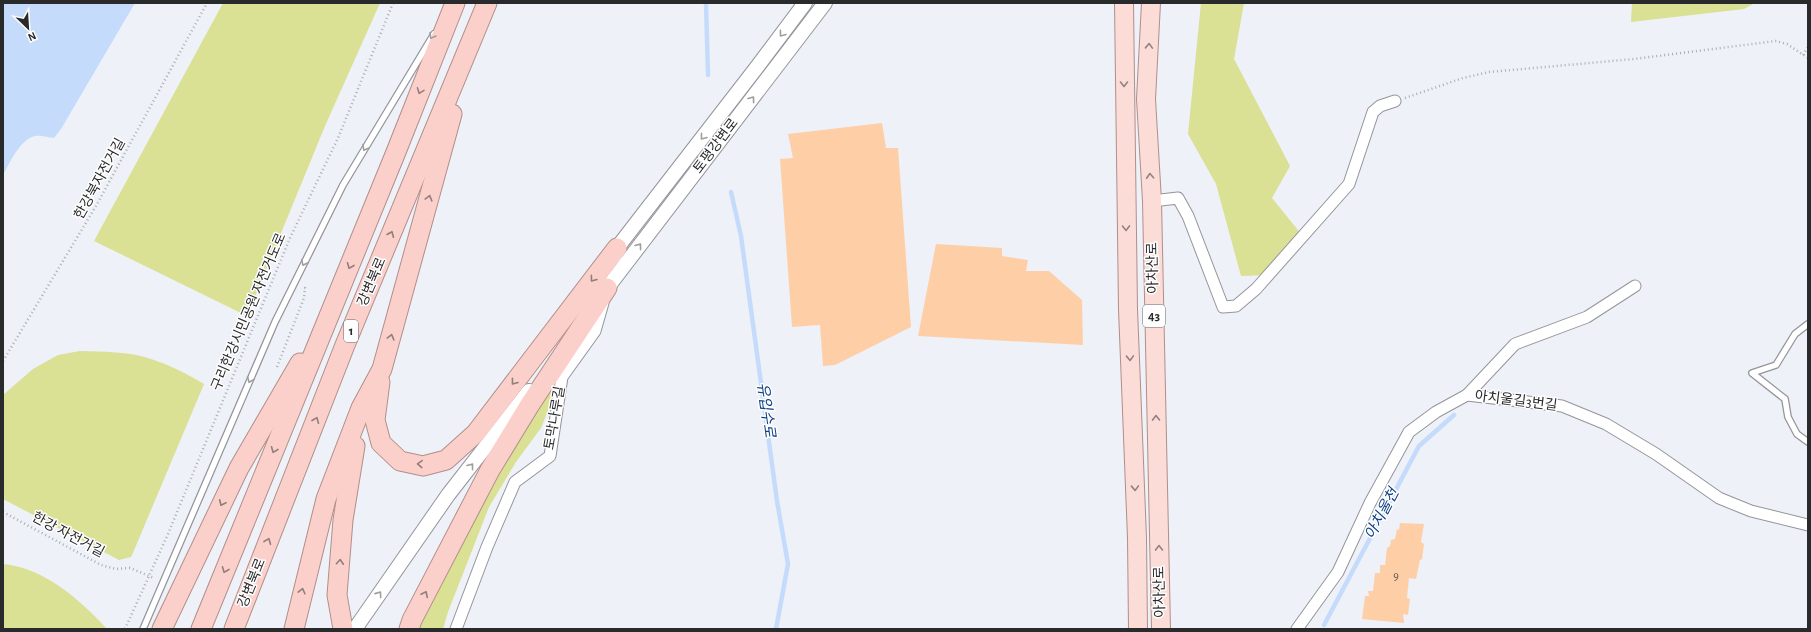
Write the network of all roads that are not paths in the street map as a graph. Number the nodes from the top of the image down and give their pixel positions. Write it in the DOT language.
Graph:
graph roads {
  1 [pos="454,3"];
  2 [pos="487,3"];
  3 [pos="805,3"];
  4 [pos="825,3"];
  5 [pos="1124,3"];
  6 [pos="1150,3"];
  7 [pos="440,23"];
  8 [pos="436,30"];
  9 [pos="474,35"];
  10 [pos="1395,101"];
  11 [pos="1152,201"];
  12 [pos="617,248"];
  13 [pos="1635,286"];
  14 [pos="607,288"];
  15 [pos="337,297"];
  16 [pos="1808,324"];
  17 [pos="382,369"];
  18 [pos="1467,395"];
  19 [pos="361,408"];
  20 [pos="1808,442"];
  21 [pos="1808,525"];
  22 [pos="350,628"];
  23 [pos="143,629"];
  24 [pos="162,629"];
  25 [pos="201,629"];
  26 [pos="234,629"];
  27 [pos="294,629"];
  28 [pos="409,629"];
  29 [pos="456,629"];
  30 [pos="1138,629"];
  31 [pos="1161,629"];
  32 [pos="1297,629"];
  1 -- 7 [label="lane"];
  1 -- 15 [label="highway, 강변북로 / 1, one-way"];
  2 -- 9 [label="highway, 강변북로 / 1"];
  3 -- 12 [label="street, 토평강변로, one-way"];
  14 -- 4 [label="street, 토평강변로, one-way"];
  5 -- 30 [label="main road, 아차산로 / 43, one-way"];
  11 -- 6 [label="main road, 아차산로 / 43, one-way"];
  8 -- 23 [label="lane, one-way"];
  17 -- 9 [label="highway, one-way"];
  26 -- 9 [label="highway, 강변북로 / 1, one-way"];
  10 -- 11 [label="street"];
  31 -- 11 [label="main road, 아차산로 / 43, one-way"];
  12 -- 14 [label="street"];
  12 -- 17 [label="highway, one-way"];
  13 -- 18 [label="street"];
  22 -- 14 [label="street, 토평강변로, one-way"];
  28 -- 14 [label="highway, one-way"];
  14 -- 29 [label="street, 토막나루길"];
  15 -- 24 [label="highway, one-way"];
  15 -- 25 [label="highway, 강변북로 / 1, one-way"];
  16 -- 20 [label="lane"];
  17 -- 19 [label="highway"];
  18 -- 21 [label="street, 아치울길3번길"];
  18 -- 32 [label="street, 아치울길3번길"];
  22 -- 19 [label="highway, one-way"];
  27 -- 19 [label="highway, one-way"];
}
